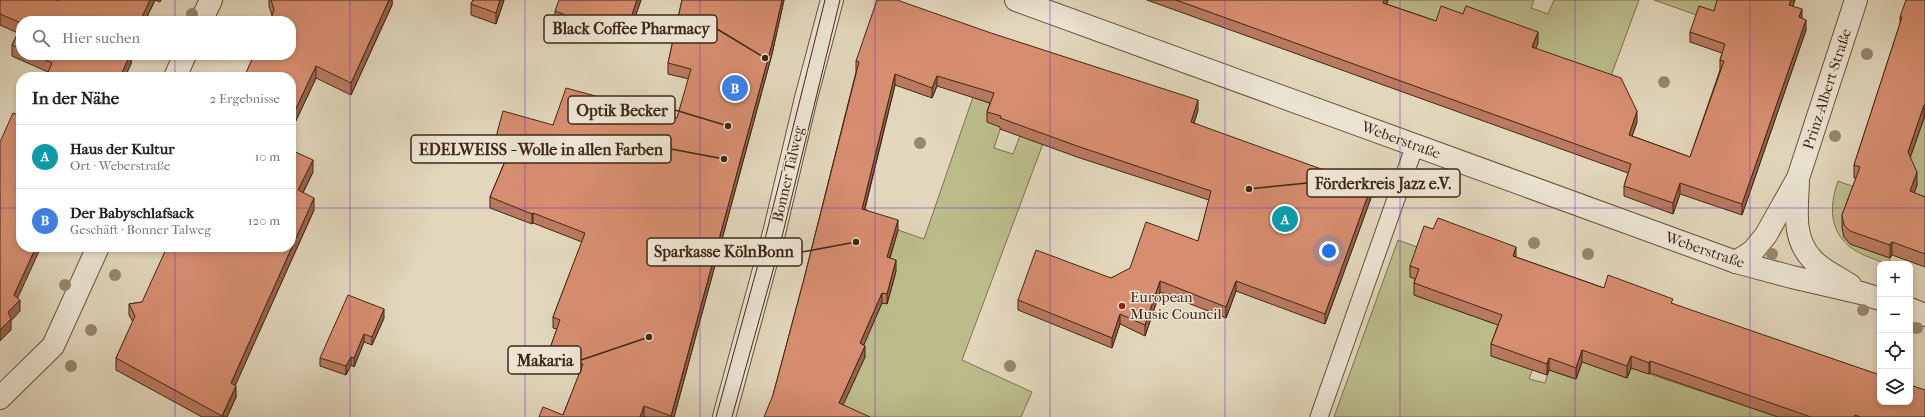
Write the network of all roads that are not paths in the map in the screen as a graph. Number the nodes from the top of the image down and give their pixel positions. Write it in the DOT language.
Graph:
graph roads {
  1 [pos="210,0"];
  2 [pos="832,0"];
  3 [pos="1016,0"];
  4 [pos="1856,0"];
  5 [pos="203,16"];
  6 [pos="184,60"];
  7 [pos="178,72"];
  8 [pos="1415,145"];
  9 [pos="1798,178"];
  10 [pos="96,252"];
  11 [pos="1736,262"];
  12 [pos="1871,296"];
  13 [pos="1913,311"];
  14 [pos="1925,315"];
  15 [pos="0,398"];
  16 [pos="724,417"];
  17 [pos="1319,417"];
  1 -- 5 [label="street"];
  2 -- 16 [label="street, Bonner Talweg"];
  3 -- 8 [label="street, Weberstraße"];
  4 -- 9 [label="street, Prinz-Albert-Straße"];
  6 -- 7 [label="street"];
  8 -- 11 [label="street, Weberstraße"];
  8 -- 17 [label="lane"];
  9 -- 11 [label="street, Prinz-Albert-Straße"];
  9 -- 12 [label="street, Prinz-Albert-Straße"];
  10 -- 15 [label="street"];
  11 -- 12 [label="street, Weberstraße"];
  13 -- 14 [label="street"];
}
